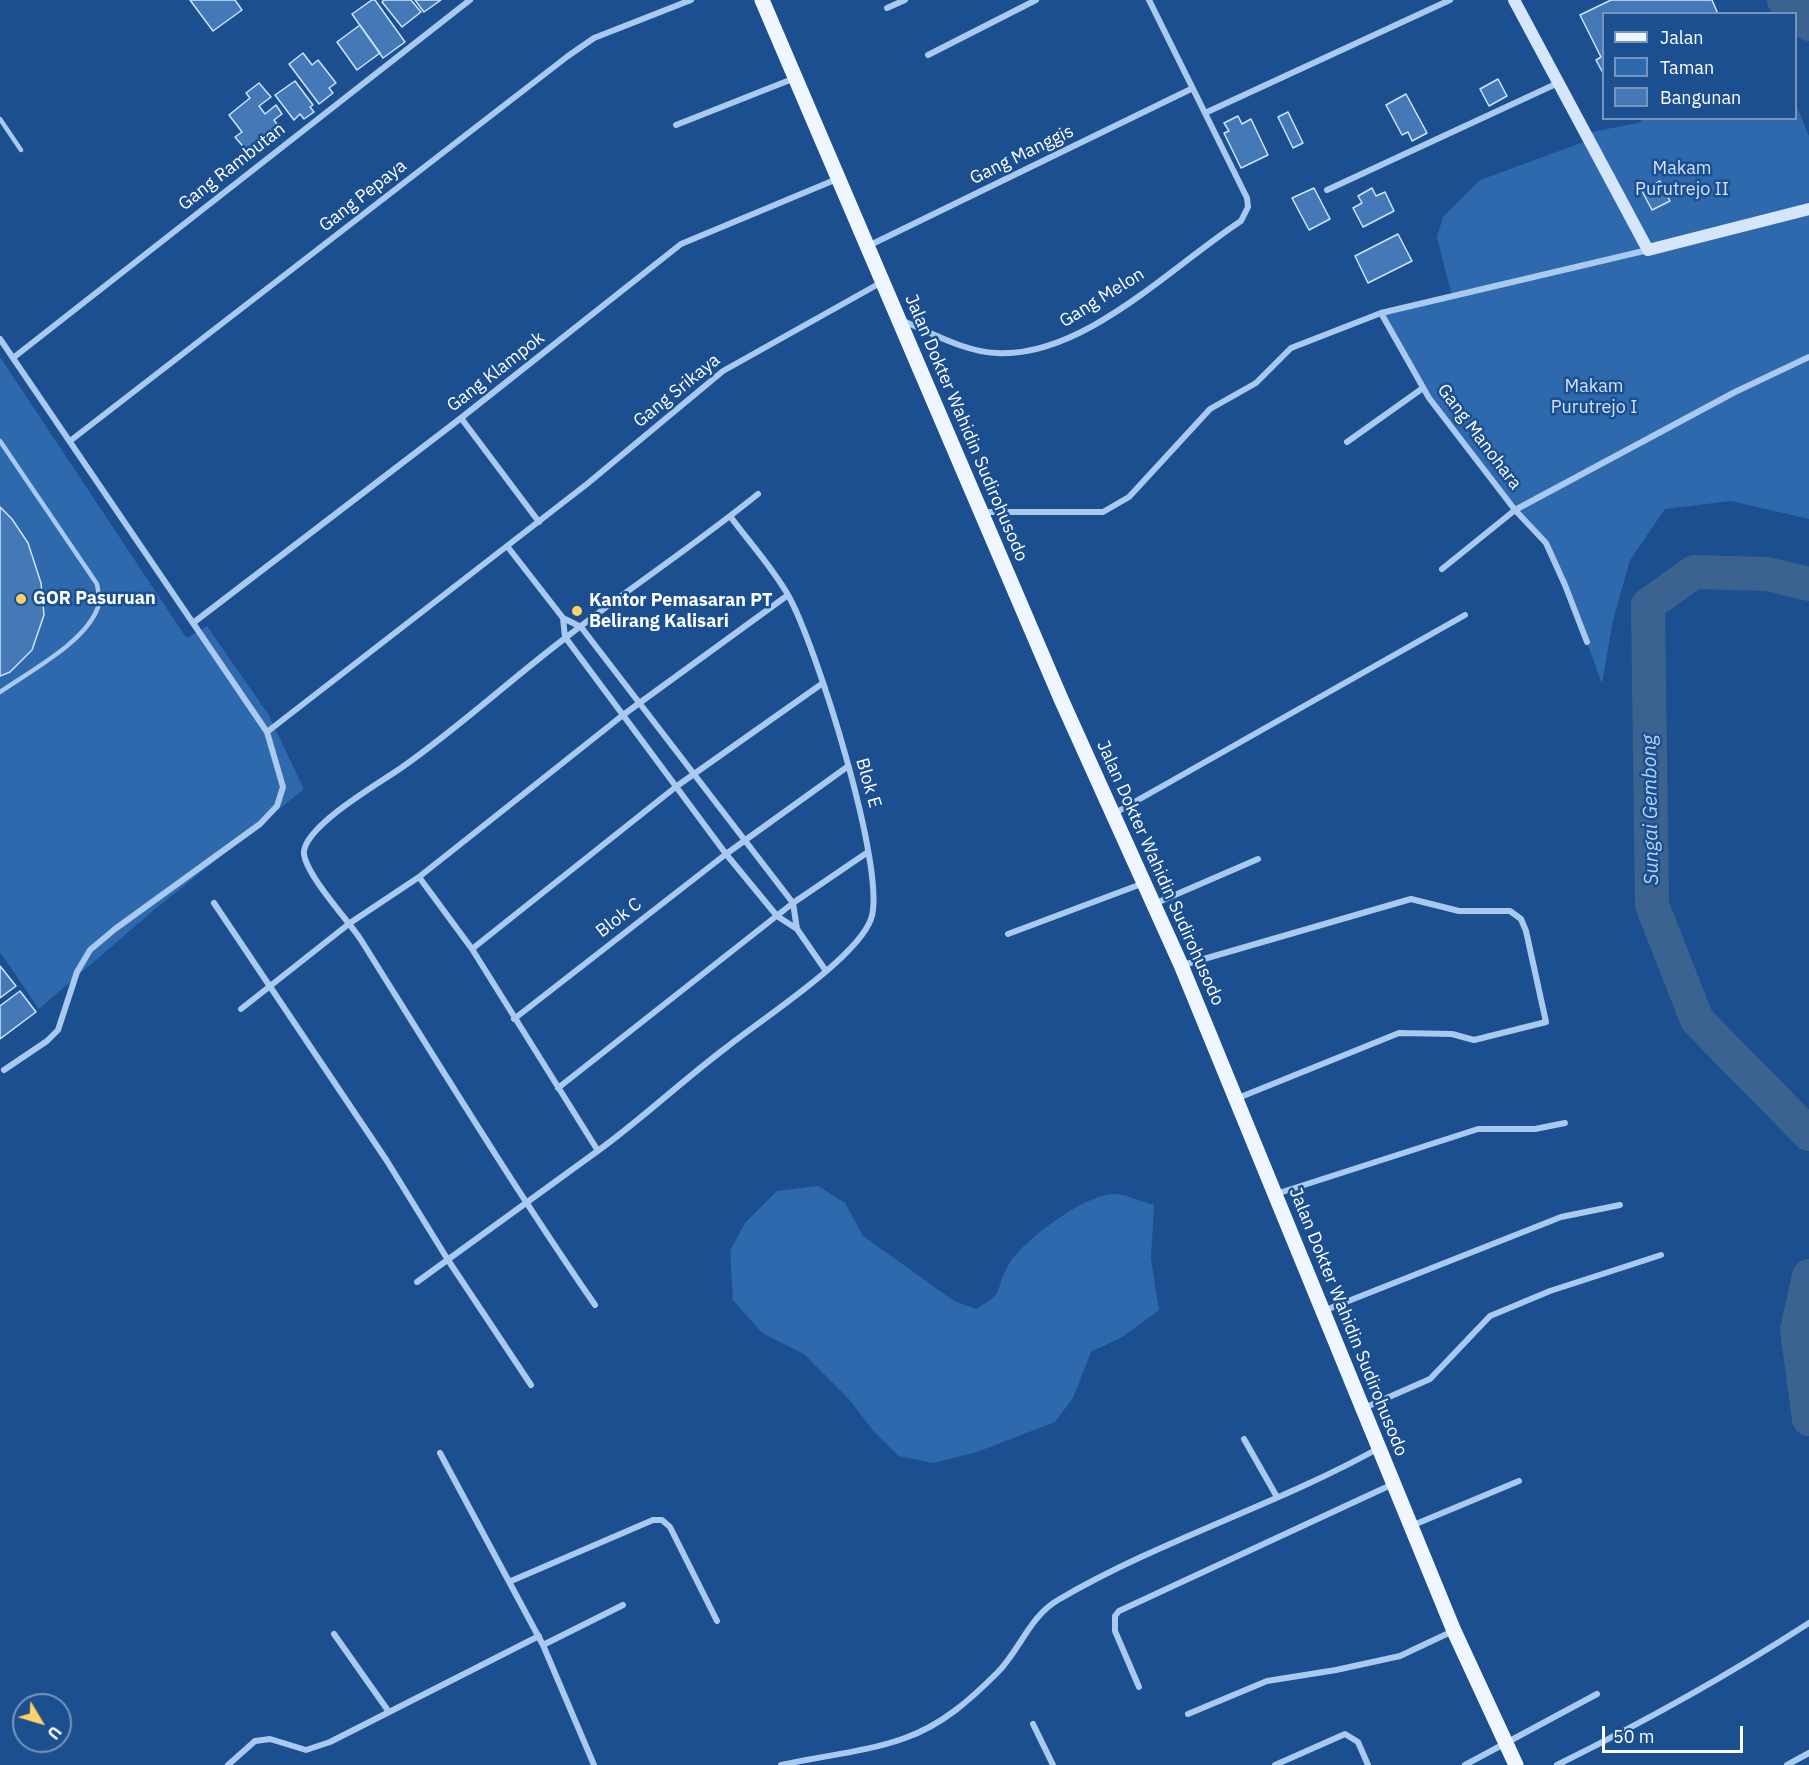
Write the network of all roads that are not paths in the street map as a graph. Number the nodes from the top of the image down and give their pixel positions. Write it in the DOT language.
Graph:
graph roads {
  1 [pos="470,0"];
  2 [pos="691,0"];
  3 [pos="762,0"];
  4 [pos="905,0"];
  5 [pos="1036,0"];
  6 [pos="1149,0"];
  7 [pos="1450,0"];
  8 [pos="1514,0"];
  9 [pos="887,8"];
  10 [pos="928,55"];
  11 [pos="795,78"];
  12 [pos="1559,83"];
  13 [pos="1191,89"];
  14 [pos="1205,113"];
  15 [pos="0,119"];
  16 [pos="676,125"];
  17 [pos="21,150"];
  18 [pos="837,179"];
  19 [pos="1327,190"];
  20 [pos="1809,209"];
  21 [pos="866,247"];
  22 [pos="1648,250"];
  23 [pos="882,282"];
  24 [pos="1382,313"];
  25 [pos="900,320"];
  26 [pos="0,339"];
  27 [pos="1809,357"];
  28 [pos="13,358"];
  29 [pos="1423,388"];
  30 [pos="461,418"];
  31 [pos="0,441"];
  32 [pos="70,441"];
  33 [pos="1347,442"];
  34 [pos="758,494"];
  35 [pos="1515,510"];
  36 [pos="982,512"];
  37 [pos="730,516"];
  38 [pos="539,522"];
  39 [pos="507,546"];
  40 [pos="1442,569"];
  41 [pos="788,595"];
  42 [pos="1465,615"];
  43 [pos="563,618"];
  44 [pos="196,621"];
  45 [pos="580,627"];
  46 [pos="566,638"];
  47 [pos="1587,642"];
  48 [pos="823,683"];
  49 [pos="0,692"];
  50 [pos="641,704"];
  51 [pos="622,715"];
  52 [pos="270,730"];
  53 [pos="847,766"];
  54 [pos="693,774"];
  55 [pos="677,786"];
  56 [pos="1115,813"];
  57 [pos="744,841"];
  58 [pos="868,852"];
  59 [pos="726,854"];
  60 [pos="1258,859"];
  61 [pos="419,877"];
  62 [pos="1144,883"];
  63 [pos="214,903"];
  64 [pos="793,903"];
  65 [pos="1154,904"];
  66 [pos="777,916"];
  67 [pos="350,923"];
  68 [pos="797,929"];
  69 [pos="1008,934"];
  70 [pos="472,949"];
  71 [pos="1181,965"];
  72 [pos="826,971"];
  73 [pos="270,987"];
  74 [pos="241,1008"];
  75 [pos="514,1019"];
  76 [pos="4,1070"];
  77 [pos="558,1088"];
  78 [pos="1234,1099"];
  79 [pos="1565,1123"];
  80 [pos="598,1150"];
  81 [pos="1275,1194"];
  82 [pos="524,1202"];
  83 [pos="1620,1205"];
  84 [pos="1660,1255"];
  85 [pos="448,1260"];
  86 [pos="417,1282"];
  87 [pos="595,1305"];
  88 [pos="1322,1312"];
  89 [pos="531,1385"];
  90 [pos="1363,1409"];
  91 [pos="1244,1439"];
  92 [pos="1379,1448"];
  93 [pos="440,1453"];
  94 [pos="1519,1481"];
  95 [pos="1393,1484"];
  96 [pos="1277,1497"];
  97 [pos="1410,1527"];
  98 [pos="511,1581"];
  99 [pos="623,1605"];
  100 [pos="717,1622"];
  101 [pos="1809,1623"];
  102 [pos="1454,1631"];
  103 [pos="334,1634"];
  104 [pos="539,1636"];
  105 [pos="543,1645"];
  106 [pos="1139,1687"];
  107 [pos="1597,1694"];
  108 [pos="389,1712"];
  109 [pos="1188,1714"];
  110 [pos="1033,1724"];
  111 [pos="1507,1743"];
  112 [pos="1809,1753"];
  113 [pos="228,1765"];
  114 [pos="594,1765"];
  115 [pos="781,1765"];
  116 [pos="1053,1765"];
  117 [pos="1275,1765"];
  118 [pos="1368,1765"];
  119 [pos="1465,1765"];
  120 [pos="1516,1765"];
  121 [pos="1557,1765"];
  122 [pos="1786,1765"];
  1 -- 28 [label="street, Gang Rambutan"];
  2 -- 32 [label="street, Gang Pepaya"];
  3 -- 11 [label="main road, Jalan Dokter Wahidin Sudirohusodo"];
  4 -- 9 [label="street"];
  5 -- 10 [label="street"];
  6 -- 13 [label="street"];
  7 -- 14 [label="street"];
  8 -- 12 [label="street"];
  11 -- 16 [label="street"];
  11 -- 18 [label="main road, Jalan Dokter Wahidin Sudirohusodo"];
  12 -- 19 [label="street"];
  12 -- 22 [label="street"];
  13 -- 14 [label="street"];
  13 -- 21 [label="street, Gang Manggis"];
  14 -- 25 [label="street, Gang Melon"];
  15 -- 17 [label="lane"];
  18 -- 21 [label="main road, Jalan Dokter Wahidin Sudirohusodo"];
  18 -- 30 [label="street, Gang Klampok"];
  20 -- 22 [label="street"];
  21 -- 23 [label="main road, Jalan Dokter Wahidin Sudirohusodo"];
  22 -- 24 [label="street"];
  23 -- 25 [label="main road, Jalan Dokter Wahidin Sudirohusodo"];
  23 -- 38 [label="street, Gang Srikaya"];
  24 -- 29 [label="street, Gang Manohara"];
  24 -- 36 [label="street"];
  25 -- 36 [label="main road, Jalan Dokter Wahidin Sudirohusodo"];
  26 -- 28 [label="street"];
  27 -- 35 [label="street, Gang Manohara"];
  28 -- 32 [label="street"];
  29 -- 33 [label="street"];
  29 -- 35 [label="street, Gang Manohara"];
  30 -- 38 [label="street"];
  30 -- 44 [label="street, Gang Klampok"];
  31 -- 49 [label="lane"];
  32 -- 44 [label="street"];
  34 -- 37 [label="street"];
  35 -- 40 [label="street"];
  35 -- 47 [label="street"];
  36 -- 56 [label="main road, Jalan Dokter Wahidin Sudirohusodo"];
  37 -- 41 [label="street, Blok E"];
  37 -- 45 [label="street"];
  38 -- 39 [label="street, Gang Srikaya"];
  39 -- 43 [label="street"];
  39 -- 52 [label="street, Gang Srikaya"];
  41 -- 48 [label="street, Blok E"];
  41 -- 50 [label="street"];
  42 -- 56 [label="street"];
  43 -- 45 [label="street"];
  43 -- 46 [label="street"];
  44 -- 52 [label="street"];
  45 -- 46 [label="street"];
  45 -- 50 [label="street"];
  46 -- 51 [label="street"];
  46 -- 67 [label="street"];
  48 -- 53 [label="street, Blok E"];
  48 -- 54 [label="street"];
  50 -- 51 [label="street"];
  50 -- 54 [label="street"];
  51 -- 55 [label="street"];
  51 -- 61 [label="street"];
  52 -- 76 [label="street"];
  53 -- 57 [label="street, Blok C"];
  53 -- 58 [label="street, Blok E"];
  54 -- 55 [label="street"];
  54 -- 57 [label="street"];
  55 -- 59 [label="street"];
  55 -- 70 [label="street"];
  56 -- 62 [label="main road, Jalan Dokter Wahidin Sudirohusodo"];
  57 -- 59 [label="street, Blok C"];
  57 -- 64 [label="street"];
  58 -- 64 [label="street"];
  58 -- 72 [label="street, Blok E"];
  59 -- 66 [label="street"];
  59 -- 75 [label="street, Blok C"];
  60 -- 65 [label="street"];
  61 -- 67 [label="street"];
  61 -- 70 [label="street"];
  62 -- 65 [label="main road, Jalan Dokter Wahidin Sudirohusodo"];
  62 -- 69 [label="street"];
  63 -- 73 [label="street"];
  64 -- 66 [label="street"];
  64 -- 68 [label="street"];
  65 -- 71 [label="main road, Jalan Dokter Wahidin Sudirohusodo"];
  66 -- 68 [label="street"];
  66 -- 77 [label="street"];
  67 -- 73 [label="street"];
  67 -- 82 [label="street"];
  68 -- 72 [label="street"];
  70 -- 75 [label="street"];
  71 -- 78 [label="main road, Jalan Dokter Wahidin Sudirohusodo"];
  71 -- 78 [label="street"];
  72 -- 80 [label="street, Blok E"];
  73 -- 74 [label="street"];
  73 -- 85 [label="street"];
  75 -- 77 [label="street"];
  77 -- 80 [label="street"];
  78 -- 81 [label="main road, Jalan Dokter Wahidin Sudirohusodo"];
  79 -- 81 [label="street"];
  80 -- 82 [label="street, Blok E"];
  81 -- 88 [label="main road, Jalan Dokter Wahidin Sudirohusodo"];
  82 -- 85 [label="street, Blok E"];
  82 -- 87 [label="street"];
  83 -- 88 [label="street"];
  84 -- 90 [label="street"];
  85 -- 86 [label="street, Blok E"];
  85 -- 89 [label="street"];
  88 -- 90 [label="main road, Jalan Dokter Wahidin Sudirohusodo"];
  90 -- 92 [label="main road, Jalan Dokter Wahidin Sudirohusodo"];
  91 -- 96 [label="street"];
  92 -- 95 [label="main road, Jalan Dokter Wahidin Sudirohusodo"];
  92 -- 96 [label="street"];
  93 -- 98 [label="street"];
  94 -- 97 [label="street"];
  95 -- 97 [label="main road, Jalan Dokter Wahidin Sudirohusodo"];
  95 -- 106 [label="street"];
  96 -- 115 [label="street"];
  97 -- 102 [label="main road, Jalan Dokter Wahidin Sudirohusodo"];
  98 -- 100 [label="street"];
  98 -- 104 [label="street"];
  99 -- 105 [label="street"];
  101 -- 121 [label="street"];
  102 -- 109 [label="street"];
  102 -- 111 [label="main road, Jalan Dokter Wahidin Sudirohusodo"];
  103 -- 108 [label="street"];
  104 -- 105 [label="street"];
  104 -- 108 [label="street"];
  105 -- 114 [label="street"];
  107 -- 111 [label="street"];
  108 -- 113 [label="street"];
  110 -- 116 [label="street"];
  111 -- 119 [label="street"];
  111 -- 120 [label="main road, Jalan Dokter Wahidin Sudirohusodo"];
  112 -- 122 [label="street"];
  117 -- 118 [label="street"];
}
